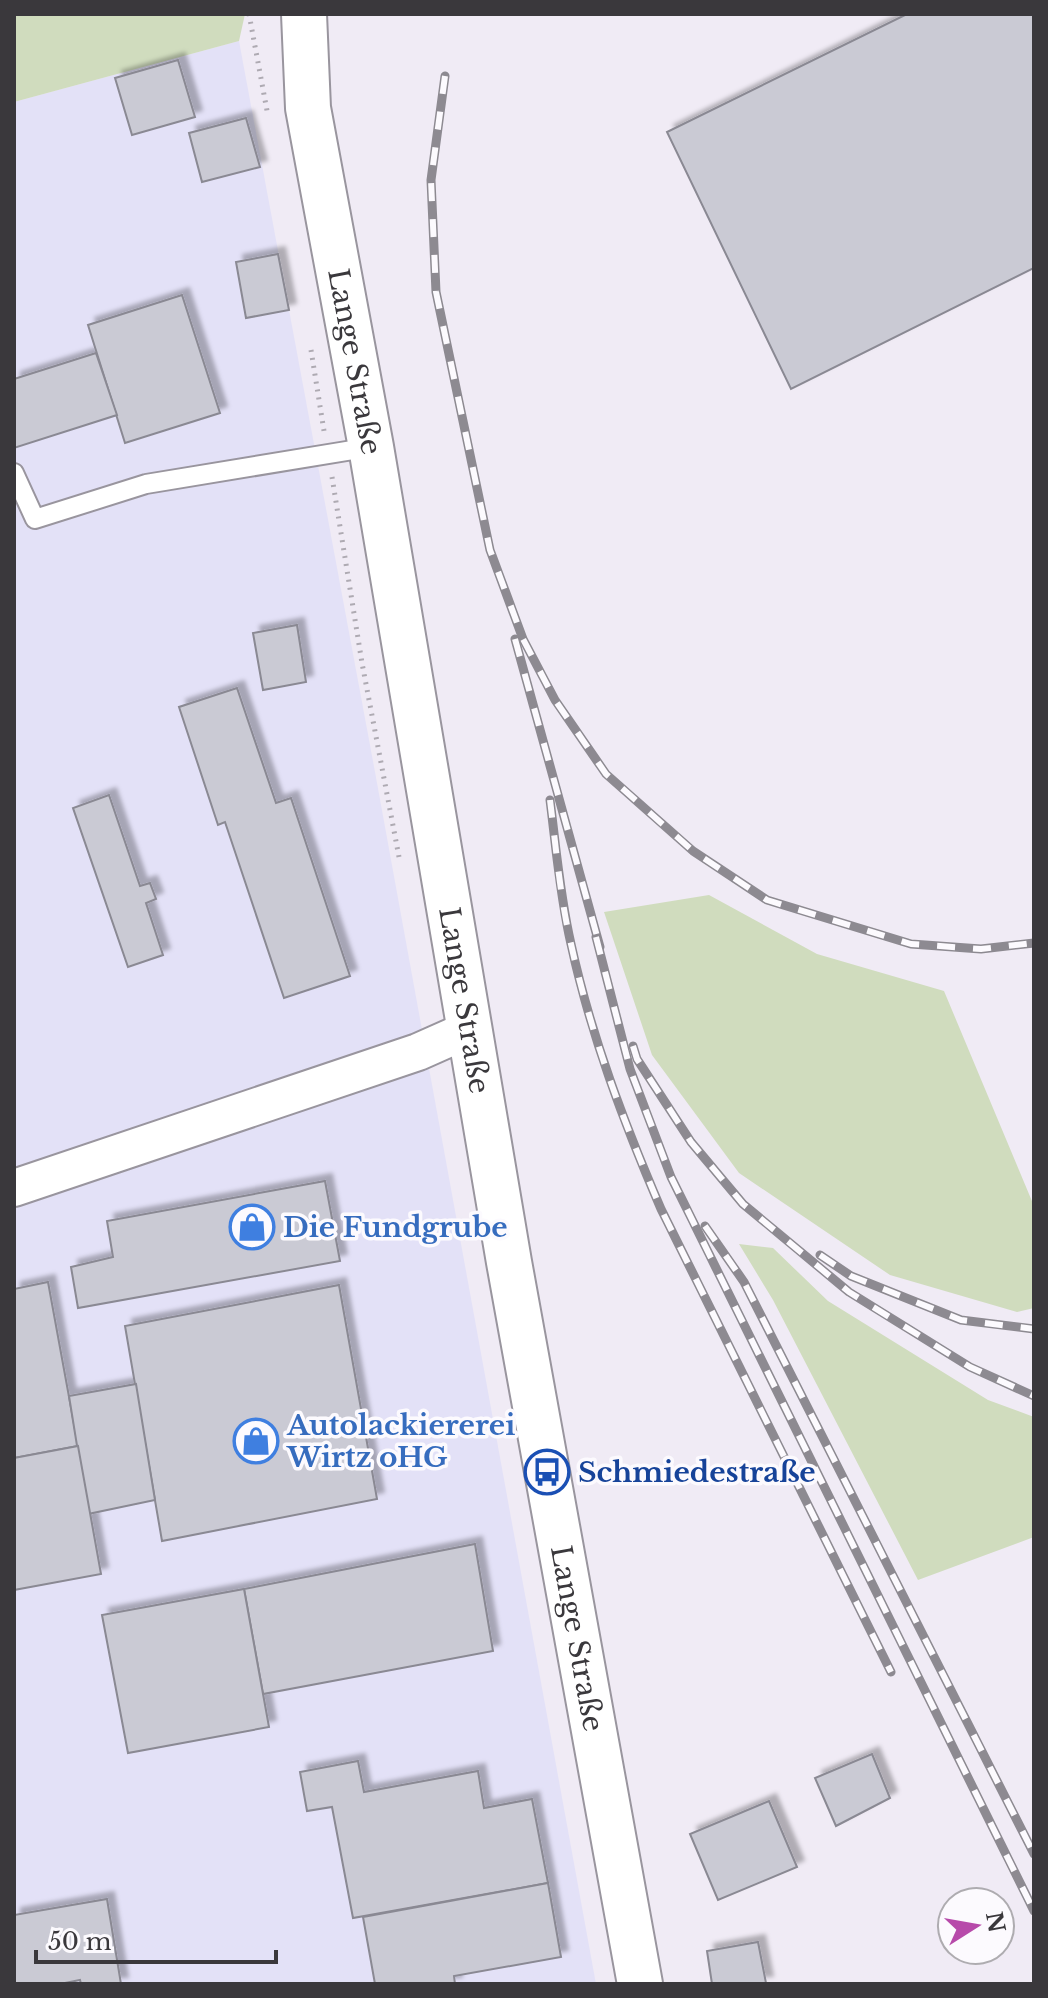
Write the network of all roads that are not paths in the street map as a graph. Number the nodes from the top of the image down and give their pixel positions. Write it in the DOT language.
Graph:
graph roads {
  1 [pos="304,14"];
  2 [pos="371,447"];
  3 [pos="14,473"];
  4 [pos="472,1028"];
  5 [pos="14,1188"];
  6 [pos="640,1984"];
  1 -- 2 [label="street, Lange Straße"];
  2 -- 3 [label="lane"];
  2 -- 4 [label="street, Lange Straße"];
  4 -- 5 [label="street"];
  4 -- 6 [label="street, Lange Straße"];
}
